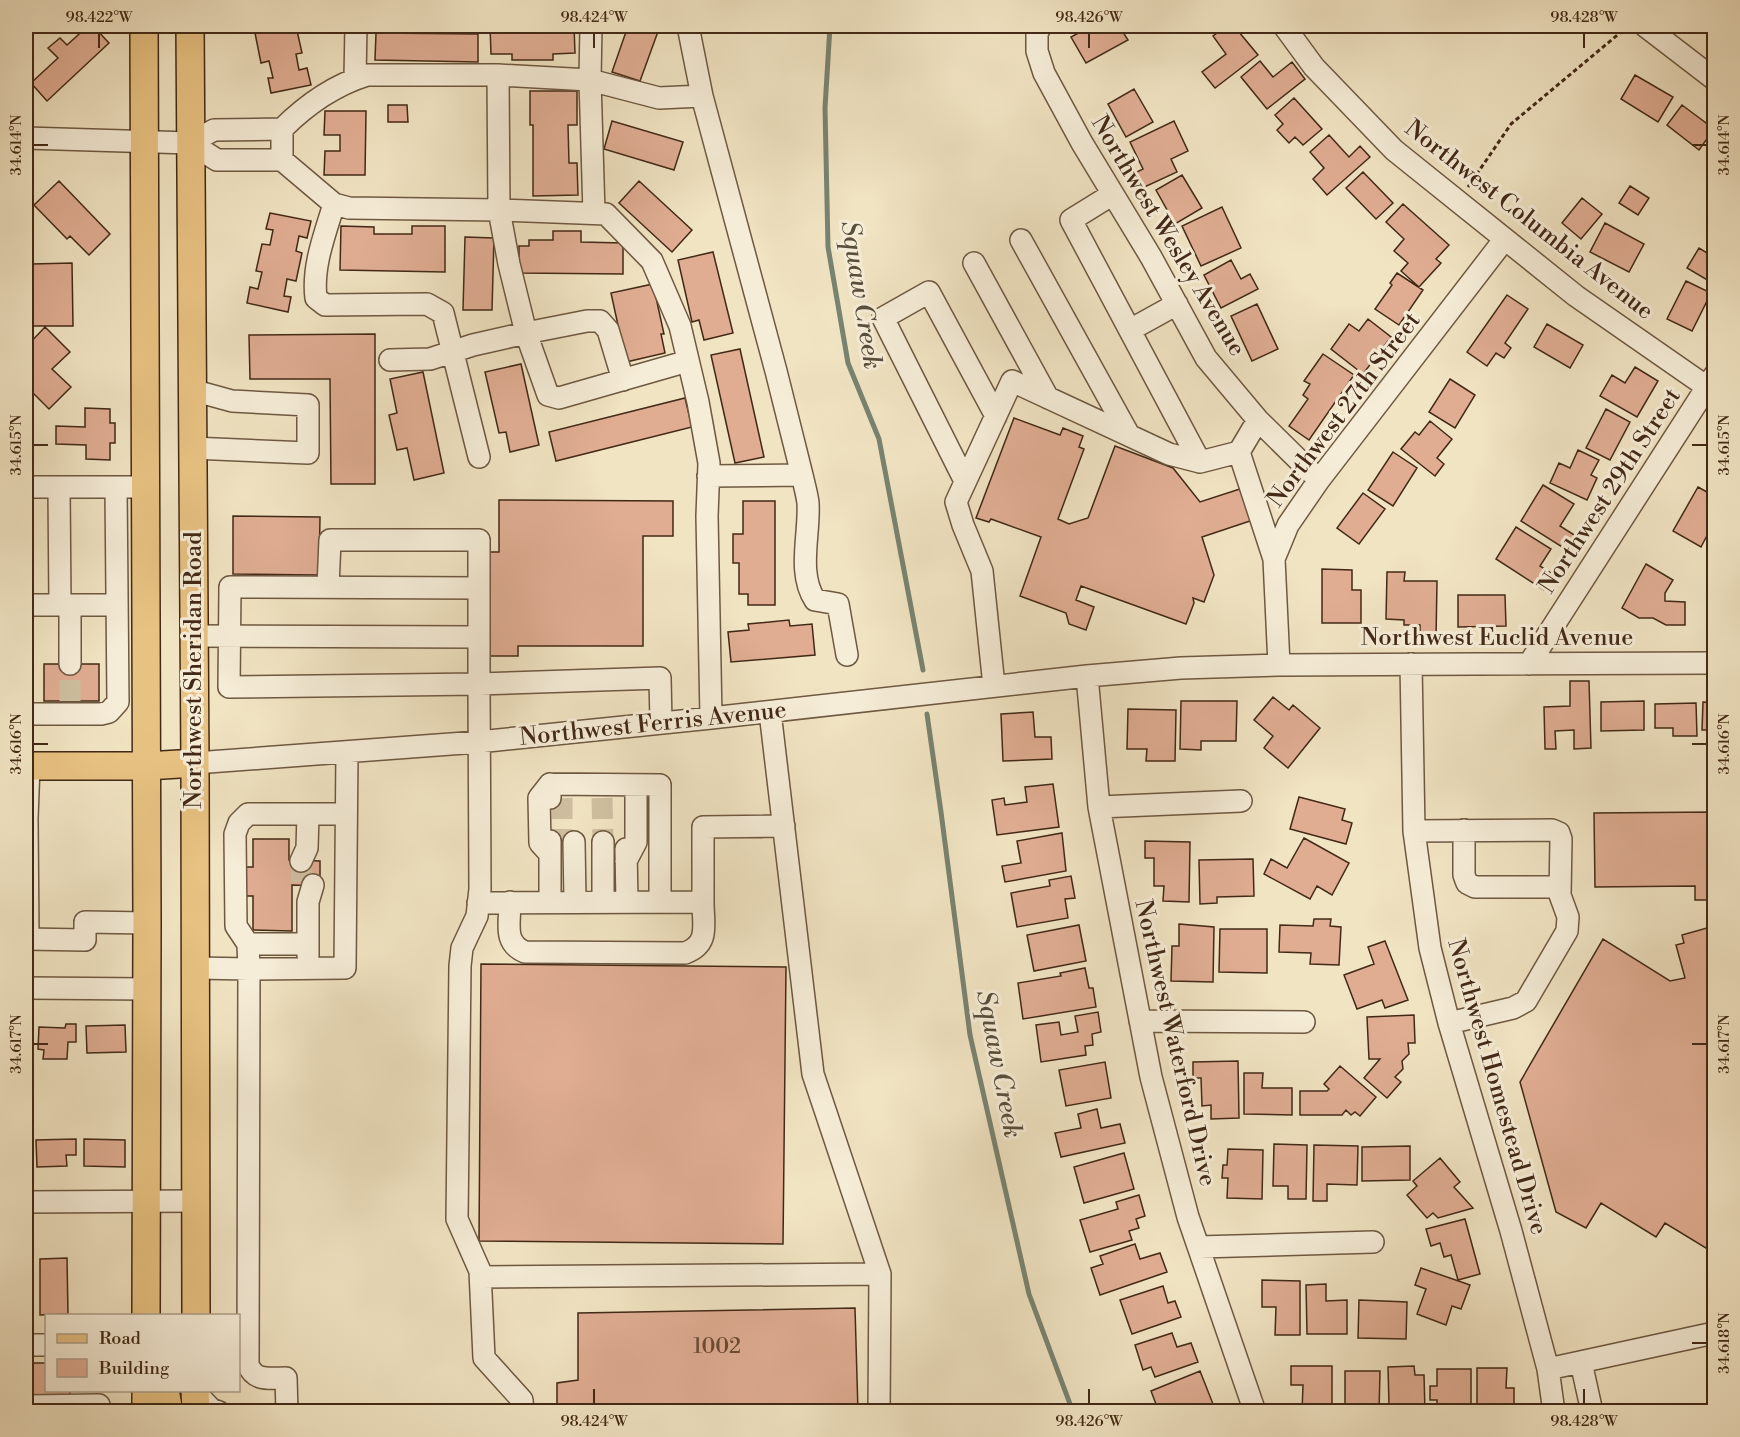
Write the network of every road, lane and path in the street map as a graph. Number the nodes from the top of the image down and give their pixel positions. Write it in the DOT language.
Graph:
graph roads {
  1 [pos="144,26"];
  2 [pos="190,26"];
  3 [pos="356,26"];
  4 [pos="591,26"];
  5 [pos="688,26"];
  6 [pos="1041,26"];
  7 [pos="1284,26"];
  8 [pos="1628,26"];
  9 [pos="1645,26"];
  10 [pos="498,75"];
  11 [pos="355,78"];
  12 [pos="1714,79"];
  13 [pos="590,81"];
  14 [pos="702,96"];
  15 [pos="282,129"];
  16 [pos="26,138"];
  17 [pos="145,142"];
  18 [pos="190,143"];
  19 [pos="282,160"];
  20 [pos="1113,194"];
  21 [pos="1457,201"];
  22 [pos="334,204"];
  23 [pos="499,210"];
  24 [pos="594,213"];
  25 [pos="1021,240"];
  26 [pos="1504,240"];
  27 [pos="974,263"];
  28 [pos="1177,304"];
  29 [pos="1130,330"];
  30 [pos="526,333"];
  31 [pos="453,352"];
  32 [pos="390,360"];
  33 [pos="688,361"];
  34 [pos="623,380"];
  35 [pos="1711,381"];
  36 [pos="192,390"];
  37 [pos="1048,398"];
  38 [pos="996,416"];
  39 [pos="1258,420"];
  40 [pos="1129,435"];
  41 [pos="192,448"];
  42 [pos="1239,452"];
  43 [pos="478,457"];
  44 [pos="1200,462"];
  45 [pos="802,475"];
  46 [pos="708,476"];
  47 [pos="1319,480"];
  48 [pos="965,482"];
  49 [pos="26,487"];
  50 [pos="59,487"];
  51 [pos="116,488"];
  52 [pos="146,488"];
  53 [pos="1274,559"];
  54 [pos="328,587"];
  55 [pos="478,588"];
  56 [pos="26,604"];
  57 [pos="65,604"];
  58 [pos="117,605"];
  59 [pos="194,636"];
  60 [pos="230,637"];
  61 [pos="478,637"];
  62 [pos="847,655"];
  63 [pos="1714,663"];
  64 [pos="70,664"];
  65 [pos="1411,664"];
  66 [pos="1529,664"];
  67 [pos="1279,665"];
  68 [pos="1087,676"];
  69 [pos="478,684"];
  70 [pos="994,686"];
  71 [pos="770,712"];
  72 [pos="26,714"];
  73 [pos="711,718"];
  74 [pos="661,723"];
  75 [pos="478,742"];
  76 [pos="347,752"];
  77 [pos="195,763"];
  78 [pos="27,766"];
  79 [pos="147,766"];
  80 [pos="617,790"];
  81 [pos="1240,801"];
  82 [pos="1099,807"];
  83 [pos="308,814"];
  84 [pos="346,814"];
  85 [pos="26,818"];
  86 [pos="784,826"];
  87 [pos="1464,830"];
  88 [pos="1414,831"];
  89 [pos="617,847"];
  90 [pos="307,856"];
  91 [pos="1560,887"];
  92 [pos="308,891"];
  93 [pos="616,902"];
  94 [pos="660,902"];
  95 [pos="703,902"];
  96 [pos="478,903"];
  97 [pos="510,903"];
  98 [pos="563,903"];
  99 [pos="147,923"];
  100 [pos="27,939"];
  101 [pos="248,944"];
  102 [pos="308,944"];
  103 [pos="196,968"];
  104 [pos="308,968"];
  105 [pos="249,969"];
  106 [pos="26,988"];
  107 [pos="147,989"];
  108 [pos="1140,1021"];
  109 [pos="1304,1022"];
  110 [pos="1449,1023"];
  111 [pos="145,1201"];
  112 [pos="196,1201"];
  113 [pos="26,1202"];
  114 [pos="1373,1242"];
  115 [pos="1199,1247"];
  116 [pos="880,1274"];
  117 [pos="481,1276"];
  118 [pos="146,1283"];
  119 [pos="146,1314"];
  120 [pos="160,1314"];
  121 [pos="196,1314"];
  122 [pos="1714,1333"];
  123 [pos="26,1345"];
  124 [pos="45,1345"];
  125 [pos="1581,1362"];
  126 [pos="1548,1369"];
  127 [pos="146,1392"];
  128 [pos="165,1392"];
  129 [pos="195,1398"];
  130 [pos="98,1402"];
  131 [pos="26,1406"];
  132 [pos="146,1412"];
  133 [pos="169,1412"];
  134 [pos="219,1412"];
  135 [pos="287,1412"];
  136 [pos="523,1412"];
  137 [pos="879,1412"];
  138 [pos="1255,1412"];
  139 [pos="1554,1412"];
  140 [pos="1592,1412"];
  1 -- 17 [label="main road, Northwest Sheridan Road"];
  2 -- 18 [label="main road, Northwest Sheridan Road"];
  3 -- 11 [label="street"];
  4 -- 13 [label="street"];
  5 -- 14 [label="street"];
  6 -- 20 [label="street, Northwest Wesley Avenue"];
  7 -- 21 [label="street, Northwest Columbia Avenue"];
  8 -- 21 [label="path"];
  9 -- 12 [label="street"];
  10 -- 11 [label="street"];
  10 -- 13 [label="street"];
  10 -- 23 [label="street"];
  11 -- 15 [label="street"];
  13 -- 14 [label="street"];
  13 -- 24 [label="street"];
  14 -- 45 [label="street"];
  15 -- 18 [label="street"];
  15 -- 19 [label="street"];
  16 -- 17 [label="street"];
  17 -- 18 [label="street"];
  17 -- 52 [label="main road, Northwest Sheridan Road"];
  18 -- 19 [label="street"];
  18 -- 36 [label="main road, Northwest Sheridan Road"];
  19 -- 22 [label="street"];
  20 -- 28 [label="street, Northwest Wesley Avenue"];
  20 -- 29 [label="street"];
  21 -- 26 [label="street, Northwest Columbia Avenue"];
  22 -- 23 [label="street"];
  22 -- 31 [label="street"];
  23 -- 24 [label="street"];
  23 -- 30 [label="street"];
  24 -- 33 [label="street"];
  25 -- 40 [label="street"];
  26 -- 35 [label="street, Northwest Columbia Avenue"];
  26 -- 47 [label="street, Northwest 27th Street"];
  27 -- 37 [label="street"];
  28 -- 29 [label="street"];
  28 -- 39 [label="street, Northwest Wesley Avenue"];
  29 -- 44 [label="street"];
  30 -- 31 [label="street"];
  30 -- 34 [label="street"];
  30 -- 34 [label="street"];
  31 -- 32 [label="street"];
  31 -- 43 [label="street"];
  33 -- 34 [label="street"];
  33 -- 46 [label="street"];
  35 -- 66 [label="street, Northwest 29th Street"];
  36 -- 41 [label="main road, Northwest Sheridan Road"];
  36 -- 41 [label="street"];
  37 -- 38 [label="street"];
  37 -- 40 [label="street"];
  38 -- 48 [label="street"];
  38 -- 48 [label="street"];
  39 -- 42 [label="street"];
  39 -- 47 [label="street, Northwest Wesley Avenue"];
  40 -- 44 [label="street"];
  41 -- 59 [label="main road, Northwest Sheridan Road"];
  42 -- 44 [label="street"];
  42 -- 53 [label="street"];
  45 -- 46 [label="street"];
  45 -- 62 [label="street"];
  46 -- 73 [label="street"];
  47 -- 53 [label="street, Northwest 27th Street"];
  48 -- 70 [label="street"];
  49 -- 50 [label="street"];
  50 -- 51 [label="street"];
  50 -- 57 [label="street"];
  51 -- 52 [label="street"];
  51 -- 58 [label="street"];
  52 -- 79 [label="main road, Northwest Sheridan Road"];
  53 -- 67 [label="street, Northwest 27th Street"];
  54 -- 55 [label="street"];
  54 -- 55 [label="street"];
  54 -- 60 [label="street"];
  55 -- 61 [label="street"];
  56 -- 57 [label="street"];
  57 -- 58 [label="street"];
  57 -- 64 [label="street"];
  58 -- 72 [label="street"];
  59 -- 60 [label="street"];
  59 -- 77 [label="main road, Northwest Sheridan Road"];
  60 -- 61 [label="street"];
  60 -- 69 [label="street"];
  61 -- 69 [label="street"];
  63 -- 66 [label="street, Northwest Euclid Avenue"];
  65 -- 66 [label="street, Northwest Euclid Avenue"];
  65 -- 67 [label="street, Northwest Euclid Avenue"];
  65 -- 88 [label="street, Northwest Homestead Drive"];
  67 -- 68 [label="street, Northwest Ferris Avenue"];
  68 -- 70 [label="street, Northwest Ferris Avenue"];
  68 -- 82 [label="street, Northwest Waterford Drive"];
  69 -- 74 [label="street"];
  69 -- 75 [label="street"];
  70 -- 71 [label="street, Northwest Ferris Avenue"];
  71 -- 73 [label="street, Northwest Ferris Avenue"];
  71 -- 86 [label="street"];
  73 -- 74 [label="street, Northwest Ferris Avenue"];
  74 -- 75 [label="street, Northwest Ferris Avenue"];
  75 -- 76 [label="street, Northwest Ferris Avenue"];
  75 -- 96 [label="street"];
  76 -- 77 [label="street, Northwest Ferris Avenue"];
  76 -- 84 [label="street"];
  77 -- 79 [label="main road, Northwest Ferris Avenue"];
  77 -- 103 [label="main road, Northwest Sheridan Road"];
  78 -- 79 [label="main road, Northwest Ferris Avenue"];
  78 -- 85 [label="street"];
  79 -- 99 [label="main road, Northwest Sheridan Road"];
  80 -- 89 [label="street"];
  80 -- 94 [label="street"];
  80 -- 98 [label="street"];
  81 -- 82 [label="street"];
  82 -- 108 [label="street, Northwest Waterford Drive"];
  83 -- 84 [label="street"];
  83 -- 90 [label="street"];
  83 -- 101 [label="street"];
  84 -- 104 [label="street"];
  85 -- 100 [label="street"];
  86 -- 95 [label="street"];
  86 -- 116 [label="street"];
  87 -- 88 [label="street"];
  87 -- 91 [label="street"];
  87 -- 91 [label="street"];
  88 -- 110 [label="street, Northwest Homestead Drive"];
  89 -- 93 [label="street"];
  89 -- 93 [label="street"];
  91 -- 110 [label="street"];
  92 -- 102 [label="street"];
  93 -- 94 [label="street"];
  93 -- 98 [label="street"];
  94 -- 95 [label="street"];
  95 -- 97 [label="street"];
  96 -- 97 [label="street"];
  96 -- 117 [label="street"];
  97 -- 98 [label="street"];
  99 -- 100 [label="street"];
  99 -- 107 [label="main road, Northwest Sheridan Road"];
  101 -- 102 [label="street"];
  101 -- 105 [label="street"];
  102 -- 104 [label="street"];
  103 -- 105 [label="street"];
  103 -- 112 [label="main road, Northwest Sheridan Road"];
  104 -- 105 [label="street"];
  105 -- 135 [label="street"];
  106 -- 107 [label="street"];
  107 -- 111 [label="main road, Northwest Sheridan Road"];
  108 -- 109 [label="street"];
  108 -- 115 [label="street, Northwest Waterford Drive"];
  110 -- 126 [label="street, Northwest Homestead Drive"];
  111 -- 112 [label="street"];
  111 -- 113 [label="street"];
  111 -- 118 [label="main road, Northwest Sheridan Road"];
  112 -- 121 [label="main road, Northwest Sheridan Road"];
  114 -- 115 [label="street"];
  115 -- 138 [label="street, Northwest Waterford Drive"];
  116 -- 117 [label="street"];
  116 -- 137 [label="street"];
  117 -- 136 [label="street"];
  118 -- 119 [label="main road, Northwest Sheridan Road"];
  118 -- 120 [label="main road"];
  122 -- 125 [label="street"];
  123 -- 124 [label="street"];
  125 -- 126 [label="street"];
  125 -- 140 [label="street"];
  126 -- 139 [label="street, Northwest Homestead Drive"];
  127 -- 132 [label="main road"];
  128 -- 133 [label="main road"];
  129 -- 134 [label="street"];
  130 -- 131 [label="street"];
}
